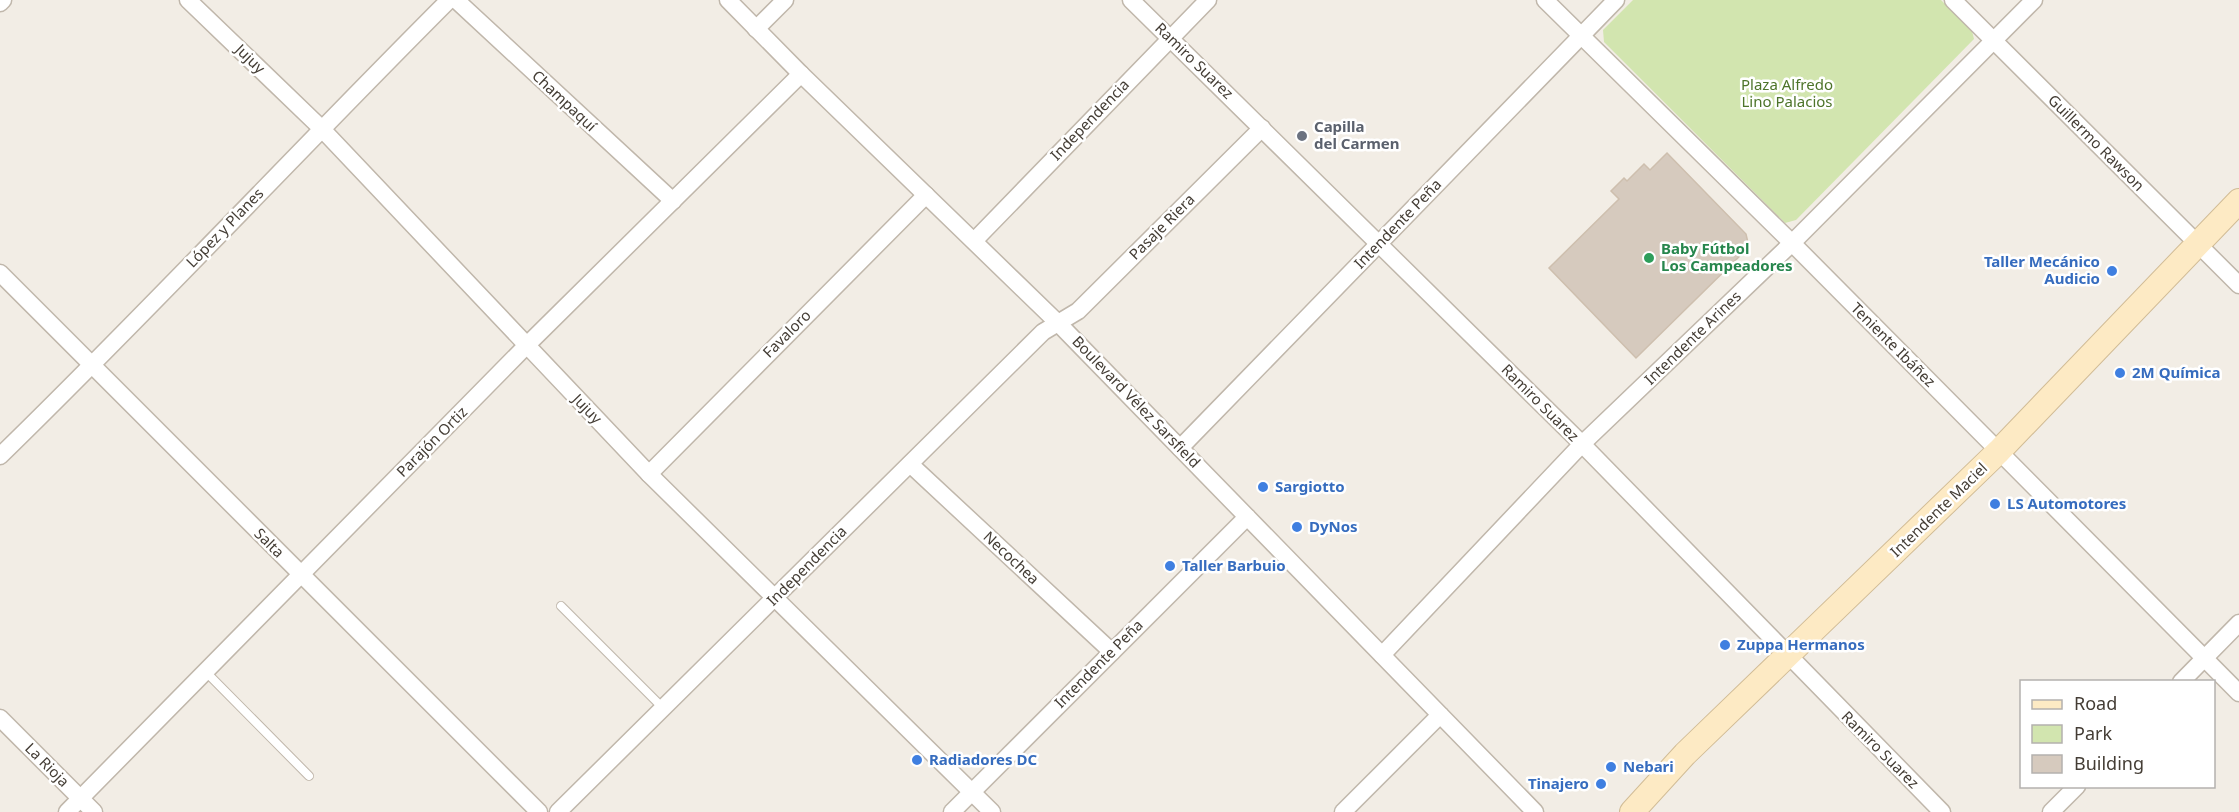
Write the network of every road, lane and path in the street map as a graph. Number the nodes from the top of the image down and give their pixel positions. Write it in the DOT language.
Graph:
graph roads {
  1 [pos="3,0"];
  2 [pos="188,0"];
  3 [pos="449,0"];
  4 [pos="456,0"];
  5 [pos="728,0"];
  6 [pos="785,0"];
  7 [pos="1131,0"];
  8 [pos="1208,0"];
  9 [pos="1545,0"];
  10 [pos="1616,0"];
  11 [pos="1953,0"];
  12 [pos="2034,0"];
  13 [pos="0,3"];
  14 [pos="756,29"];
  15 [pos="1581,36"];
  16 [pos="1170,37"];
  17 [pos="1993,41"];
  18 [pos="801,75"];
  19 [pos="321,128"];
  20 [pos="1262,128"];
  21 [pos="926,195"];
  22 [pos="673,201"];
  23 [pos="2239,201"];
  24 [pos="974,241"];
  25 [pos="1792,243"];
  26 [pos="2197,243"];
  27 [pos="1379,244"];
  28 [pos="0,273"];
  29 [pos="2239,285"];
  30 [pos="1059,324"];
  31 [pos="527,345"];
  32 [pos="92,366"];
  33 [pos="1582,444"];
  34 [pos="1180,448"];
  35 [pos="1999,451"];
  36 [pos="0,456"];
  37 [pos="910,464"];
  38 [pos="649,474"];
  39 [pos="1247,517"];
  40 [pos="301,575"];
  41 [pos="773,599"];
  42 [pos="561,606"];
  43 [pos="2239,623"];
  44 [pos="1112,652"];
  45 [pos="1382,656"];
  46 [pos="1788,656"];
  47 [pos="2205,658"];
  48 [pos="206,672"];
  49 [pos="2182,680"];
  50 [pos="2239,693"];
  51 [pos="663,708"];
  52 [pos="1440,715"];
  53 [pos="0,718"];
  54 [pos="309,776"];
  55 [pos="2075,788"];
  56 [pos="972,791"];
  57 [pos="81,799"];
  58 [pos="68,812"];
  59 [pos="94,812"];
  60 [pos="539,812"];
  61 [pos="558,812"];
  62 [pos="952,812"];
  63 [pos="992,812"];
  64 [pos="1343,812"];
  65 [pos="1535,812"];
  66 [pos="1632,812"];
  67 [pos="1942,812"];
  68 [pos="2051,812"];
  1 -- 13 [label="street"];
  2 -- 19 [label="street, Jujuy"];
  3 -- 19 [label="street, López y Planes"];
  4 -- 22 [label="street, Champaquí"];
  5 -- 14 [label="street, Boulevard Vélez Sarsfield"];
  6 -- 14 [label="street"];
  7 -- 16 [label="street, Ramiro Suarez"];
  8 -- 16 [label="street, Independencia"];
  9 -- 15 [label="street, Teniente Ibáñez"];
  10 -- 15 [label="street, Intendente Peña"];
  11 -- 17 [label="street, Guillermo Rawson"];
  12 -- 17 [label="street, Intendente Arines"];
  14 -- 18 [label="street, Boulevard Vélez Sarsfield"];
  15 -- 25 [label="street, Teniente Ibáñez"];
  15 -- 27 [label="street, Intendente Peña"];
  16 -- 20 [label="street, Ramiro Suarez"];
  16 -- 24 [label="street, Independencia"];
  17 -- 25 [label="street, Intendente Arines"];
  17 -- 26 [label="street, Guillermo Rawson"];
  18 -- 21 [label="street, Boulevard Vélez Sarsfield"];
  18 -- 22 [label="street, Parajón Ortiz"];
  19 -- 31 [label="street, Jujuy"];
  19 -- 32 [label="street, López y Planes"];
  20 -- 27 [label="street, Ramiro Suarez"];
  20 -- 30 [label="street, Pasaje Riera"];
  21 -- 24 [label="street, Boulevard Vélez Sarsfield"];
  21 -- 38 [label="street, Favaloro"];
  22 -- 31 [label="street, Parajón Ortiz"];
  23 -- 26 [label="main road, Intendente Maciel"];
  24 -- 30 [label="street, Boulevard Vélez Sarsfield"];
  25 -- 33 [label="street, Intendente Arines"];
  25 -- 35 [label="street, Teniente Ibáñez"];
  26 -- 29 [label="street, Guillermo Rawson"];
  26 -- 35 [label="main road, Intendente Maciel"];
  27 -- 33 [label="street, Ramiro Suarez"];
  27 -- 34 [label="street, Intendente Peña"];
  28 -- 32 [label="street, Salta"];
  30 -- 34 [label="street, Boulevard Vélez Sarsfield"];
  30 -- 37 [label="street, Independencia"];
  31 -- 38 [label="street, Jujuy"];
  31 -- 40 [label="street, Parajón Ortiz"];
  32 -- 36 [label="street, López y Planes"];
  32 -- 40 [label="street, Salta"];
  33 -- 45 [label="street, Intendente Arines"];
  33 -- 46 [label="street, Ramiro Suarez"];
  34 -- 39 [label="street, Boulevard Vélez Sarsfield"];
  35 -- 46 [label="main road, Intendente Maciel"];
  35 -- 47 [label="street, Teniente Ibáñez"];
  37 -- 41 [label="street, Independencia"];
  37 -- 44 [label="street, Necochea"];
  38 -- 41 [label="street, Jujuy"];
  39 -- 44 [label="street, Intendente Peña"];
  39 -- 45 [label="street, Boulevard Vélez Sarsfield"];
  40 -- 48 [label="street, Parajón Ortiz"];
  40 -- 60 [label="street, Salta"];
  41 -- 51 [label="street, Independencia"];
  41 -- 56 [label="street, Jujuy"];
  42 -- 51 [label="lane"];
  43 -- 47 [label="street"];
  44 -- 56 [label="street, Intendente Peña"];
  45 -- 52 [label="street, Boulevard Vélez Sarsfield"];
  46 -- 66 [label="main road, Intendente Maciel"];
  46 -- 67 [label="street, Ramiro Suarez"];
  47 -- 49 [label="street"];
  47 -- 50 [label="street, Teniente Ibáñez"];
  48 -- 54 [label="lane"];
  48 -- 57 [label="street, Parajón Ortiz"];
  51 -- 61 [label="street, Independencia"];
  52 -- 64 [label="street"];
  52 -- 65 [label="street, Boulevard Vélez Sarsfield"];
  53 -- 57 [label="street, La Rioja"];
  55 -- 68 [label="street"];
  56 -- 62 [label="street, Intendente Peña"];
  56 -- 63 [label="street, Jujuy"];
  57 -- 58 [label="street, Parajón Ortiz"];
  57 -- 59 [label="street, La Rioja"];
}
